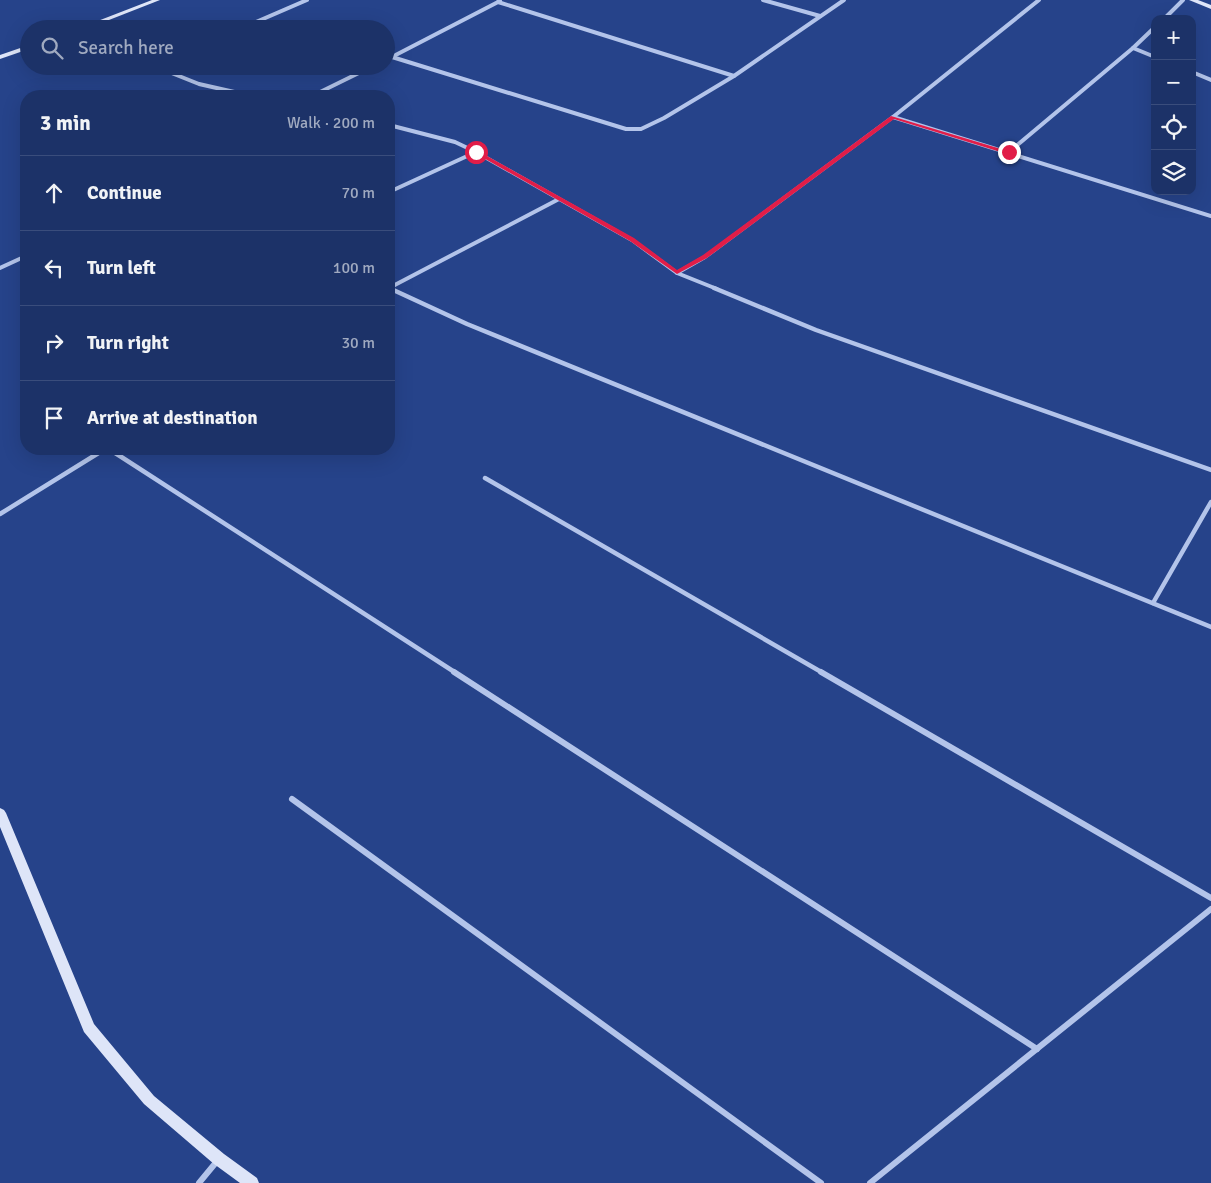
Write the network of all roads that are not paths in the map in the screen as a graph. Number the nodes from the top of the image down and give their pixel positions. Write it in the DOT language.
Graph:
graph roads {
  1 [pos="157,0"];
  2 [pos="307,0"];
  3 [pos="502,0"];
  4 [pos="763,0"];
  5 [pos="844,0"];
  6 [pos="1039,0"];
  7 [pos="1183,0"];
  8 [pos="1192,0"];
  9 [pos="498,2"];
  10 [pos="1211,8"];
  11 [pos="1168,15"];
  12 [pos="820,16"];
  13 [pos="104,20"];
  14 [pos="261,20"];
  15 [pos="1151,31"];
  16 [pos="1134,48"];
  17 [pos="20,50"];
  18 [pos="395,55"];
  19 [pos="1151,55"];
  20 [pos="0,57"];
  21 [pos="395,58"];
  22 [pos="1196,74"];
  23 [pos="177,75"];
  24 [pos="355,75"];
  25 [pos="734,76"];
  26 [pos="1211,80"];
  27 [pos="226,90"];
  28 [pos="324,90"];
  29 [pos="893,117"];
  30 [pos="395,127"];
  31 [pos="476,152"];
  32 [pos="1009,152"];
  33 [pos="395,189"];
  34 [pos="559,199"];
  35 [pos="1211,216"];
  36 [pos="20,259"];
  37 [pos="0,268"];
  38 [pos="677,272"];
  39 [pos="395,285"];
  40 [pos="395,291"];
  41 [pos="97,455"];
  42 [pos="116,455"];
  43 [pos="1211,470"];
  44 [pos="485,478"];
  45 [pos="1211,502"];
  46 [pos="0,514"];
  47 [pos="1153,603"];
  48 [pos="1211,626"];
  49 [pos="292,799"];
  50 [pos="0,813"];
  51 [pos="1211,898"];
  52 [pos="1211,909"];
  53 [pos="1037,1049"];
  54 [pos="219,1159"];
  55 [pos="199,1183"];
  56 [pos="252,1183"];
  57 [pos="821,1183"];
  58 [pos="870,1183"];
  1 -- 13 [label="street"];
  2 -- 14 [label="street"];
  3 -- 9 [label="street"];
  4 -- 12 [label="street"];
  5 -- 12 [label="street"];
  6 -- 29 [label="street"];
  7 -- 11 [label="street"];
  8 -- 10 [label="street"];
  9 -- 18 [label="street"];
  9 -- 25 [label="street"];
  12 -- 25 [label="street"];
  15 -- 16 [label="street"];
  16 -- 19 [label="street"];
  16 -- 32 [label="street"];
  17 -- 20 [label="street"];
  21 -- 25 [label="street"];
  22 -- 26 [label="street"];
  23 -- 27 [label="street"];
  24 -- 28 [label="street"];
  29 -- 32 [label="street"];
  29 -- 38 [label="street"];
  30 -- 31 [label="street"];
  31 -- 33 [label="street"];
  31 -- 34 [label="street"];
  32 -- 35 [label="street"];
  34 -- 38 [label="street"];
  34 -- 39 [label="street"];
  36 -- 37 [label="street"];
  38 -- 43 [label="street"];
  40 -- 47 [label="street"];
  41 -- 46 [label="street"];
  42 -- 53 [label="street"];
  44 -- 51 [label="street"];
  45 -- 47 [label="street"];
  47 -- 48 [label="street"];
  49 -- 57 [label="street"];
  50 -- 54 [label="street"];
  52 -- 53 [label="street"];
  53 -- 58 [label="street"];
  54 -- 55 [label="street"];
  54 -- 56 [label="street"];
}
